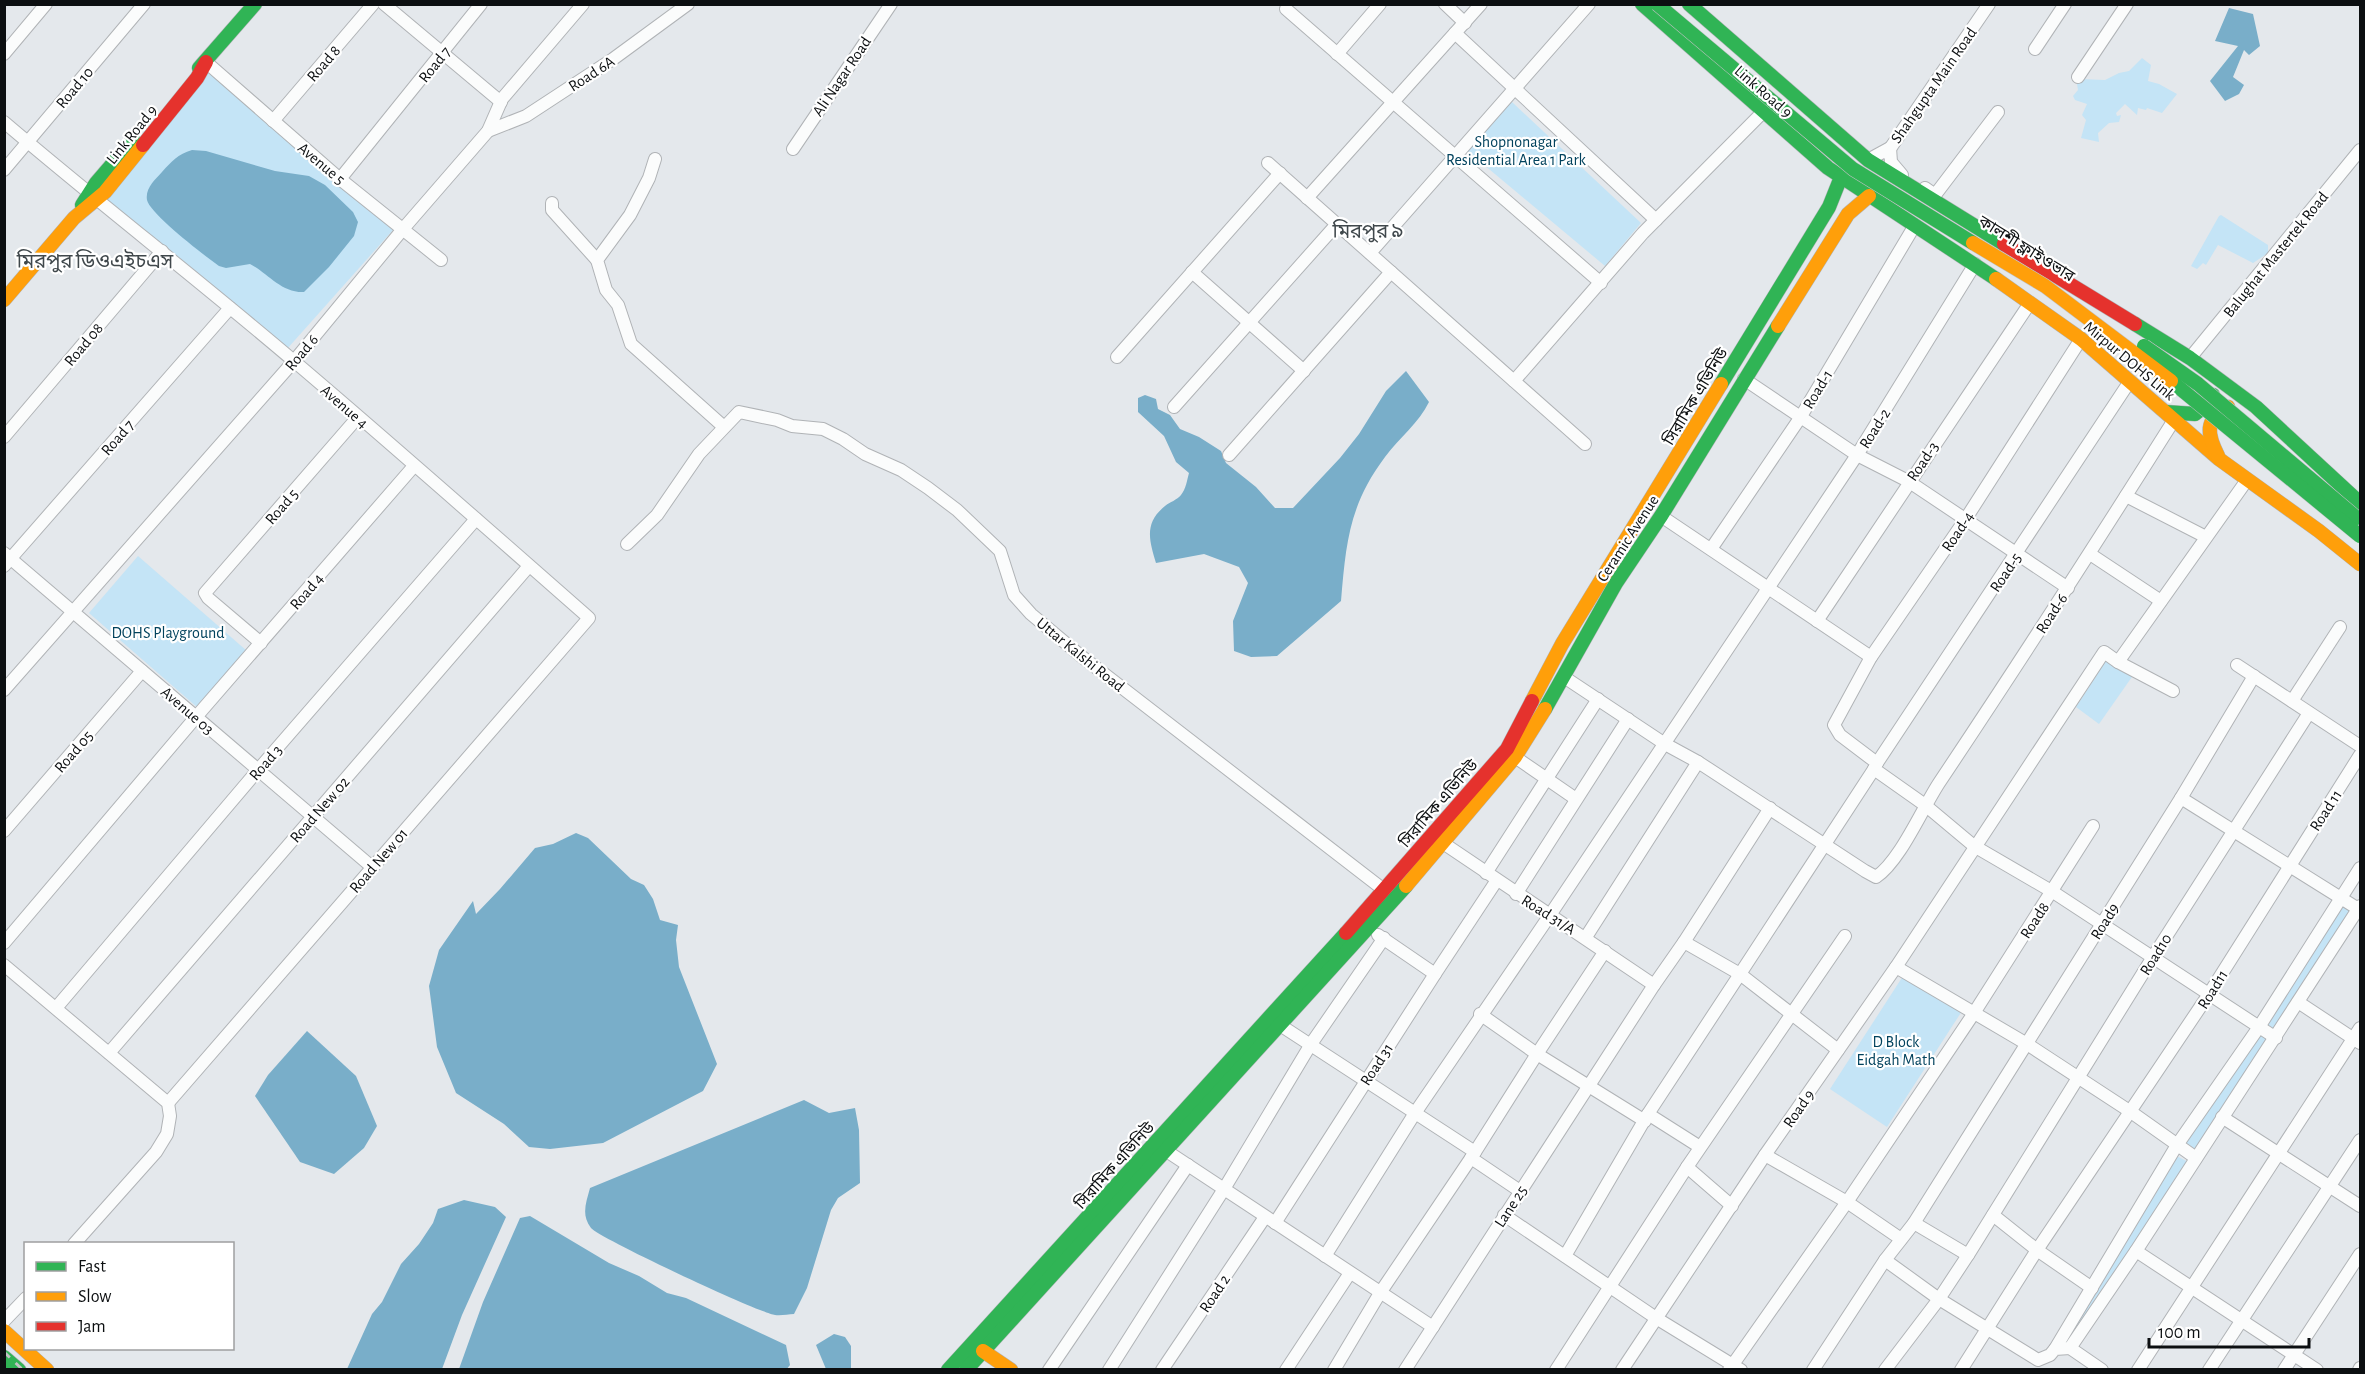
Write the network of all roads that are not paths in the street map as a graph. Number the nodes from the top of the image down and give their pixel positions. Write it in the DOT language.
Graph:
graph roads {
  1 [pos="46,4"];
  2 [pos="144,4"];
  3 [pos="255,4"];
  4 [pos="374,4"];
  5 [pos="384,4"];
  6 [pos="481,4"];
  7 [pos="583,4"];
  8 [pos="688,4"];
  9 [pos="891,4"];
  10 [pos="1380,4"];
  11 [pos="1445,4"];
  12 [pos="1481,4"];
  13 [pos="1588,4"];
  14 [pos="1642,4"];
  15 [pos="1657,4"];
  16 [pos="1676,4"];
  17 [pos="1689,4"];
  18 [pos="1989,4"];
  19 [pos="2065,4"];
  20 [pos="2127,4"];
  21 [pos="1286,9"];
  22 [pos="1465,22"];
  23 [pos="1455,33"];
  24 [pos="2035,49"];
  25 [pos="442,53"];
  26 [pos="4,54"];
  27 [pos="1337,54"];
  28 [pos="206,62"];
  29 [pos="2078,77"];
  30 [pos="1515,88"];
  31 [pos="501,102"];
  32 [pos="1393,103"];
  33 [pos="1763,112"];
  34 [pos="1998,112"];
  35 [pos="273,121"];
  36 [pos="4,122"];
  37 [pos="489,131"];
  38 [pos="28,142"];
  39 [pos="1890,148"];
  40 [pos="793,149"];
  41 [pos="2361,150"];
  42 [pos="1454,157"];
  43 [pos="655,159"];
  44 [pos="1268,163"];
  45 [pos="1874,164"];
  46 [pos="4,170"];
  47 [pos="1280,173"];
  48 [pos="1840,177"];
  49 [pos="340,179"];
  50 [pos="1869,196"];
  51 [pos="92,197"];
  52 [pos="1307,198"];
  53 [pos="552,203"];
  54 [pos="1976,210"];
  55 [pos="1959,213"];
  56 [pos="1656,220"];
  57 [pos="1337,224"];
  58 [pos="1916,225"];
  59 [pos="403,230"];
  60 [pos="2025,238"];
  61 [pos="162,252"];
  62 [pos="1370,253"];
  63 [pos="441,260"];
  64 [pos="597,260"];
  65 [pos="2038,262"];
  66 [pos="1975,264"];
  67 [pos="1192,272"];
  68 [pos="1391,272"];
  69 [pos="1601,283"];
  70 [pos="4,300"];
  71 [pos="2030,303"];
  72 [pos="230,309"];
  73 [pos="1249,322"];
  74 [pos="2081,339"];
  75 [pos="1118,357"];
  76 [pos="2190,358"];
  77 [pos="294,361"];
  78 [pos="2203,368"];
  79 [pos="1304,370"];
  80 [pos="1744,379"];
  81 [pos="1514,381"];
  82 [pos="2130,381"];
  83 [pos="1174,407"];
  84 [pos="2256,407"];
  85 [pos="2170,416"];
  86 [pos="358,417"];
  87 [pos="1800,418"];
  88 [pos="724,427"];
  89 [pos="4,437"];
  90 [pos="1585,444"];
  91 [pos="1230,455"];
  92 [pos="1857,455"];
  93 [pos="2219,459"];
  94 [pos="414,466"];
  95 [pos="2247,480"];
  96 [pos="1908,482"];
  97 [pos="2126,496"];
  98 [pos="2361,503"];
  99 [pos="1661,516"];
  100 [pos="476,519"];
  101 [pos="1965,520"];
  102 [pos="2361,520"];
  103 [pos="2361,536"];
  104 [pos="2206,537"];
  105 [pos="627,544"];
  106 [pos="1711,549"];
  107 [pos="2090,554"];
  108 [pos="2016,555"];
  109 [pos="7,559"];
  110 [pos="2361,564"];
  111 [pos="529,566"];
  112 [pos="1767,588"];
  113 [pos="2068,588"];
  114 [pos="2161,601"];
  115 [pos="73,612"];
  116 [pos="589,618"];
  117 [pos="1817,621"];
  118 [pos="2340,627"];
  119 [pos="261,644"];
  120 [pos="1871,657"];
  121 [pos="2118,662"];
  122 [pos="2237,665"];
  123 [pos="142,671"];
  124 [pos="2254,676"];
  125 [pos="1564,677"];
  126 [pos="4,690"];
  127 [pos="2173,691"];
  128 [pos="1598,699"];
  129 [pos="2292,701"];
  130 [pos="2309,713"];
  131 [pos="196,717"];
  132 [pos="1628,719"];
  133 [pos="1665,744"];
  134 [pos="2360,747"];
  135 [pos="1515,757"];
  136 [pos="1698,762"];
  137 [pos="1875,766"];
  138 [pos="258,770"];
  139 [pos="1548,779"];
  140 [pos="2181,798"];
  141 [pos="1576,799"];
  142 [pos="1925,805"];
  143 [pos="1770,808"];
  144 [pos="312,816"];
  145 [pos="2093,826"];
  146 [pos="4,831"];
  147 [pos="2234,831"];
  148 [pos="1443,843"];
  149 [pos="1825,845"];
  150 [pos="1974,846"];
  151 [pos="2289,865"];
  152 [pos="372,867"];
  153 [pos="2361,867"];
  154 [pos="1491,877"];
  155 [pos="1384,890"];
  156 [pos="1403,890"];
  157 [pos="2053,891"];
  158 [pos="1516,894"];
  159 [pos="2341,897"];
  160 [pos="2360,908"];
  161 [pos="1550,915"];
  162 [pos="2102,924"];
  163 [pos="1368,928"];
  164 [pos="1845,936"];
  165 [pos="1586,937"];
  166 [pos="1384,938"];
  167 [pos="1684,942"];
  168 [pos="4,943"];
  169 [pos="1605,951"];
  170 [pos="2153,957"];
  171 [pos="4,964"];
  172 [pos="1896,967"];
  173 [pos="1435,974"];
  174 [pos="1740,975"];
  175 [pos="1654,985"];
  176 [pos="2209,994"];
  177 [pos="2298,1002"];
  178 [pos="56,1008"];
  179 [pos="1974,1013"];
  180 [pos="1480,1014"];
  181 [pos="1792,1014"];
  182 [pos="1280,1025"];
  183 [pos="2259,1027"];
  184 [pos="2361,1028"];
  185 [pos="2276,1038"];
  186 [pos="2357,1042"];
  187 [pos="1311,1044"];
  188 [pos="2027,1044"];
  189 [pos="1838,1050"];
  190 [pos="109,1053"];
  191 [pos="1537,1054"];
  192 [pos="2079,1079"];
  193 [pos="1366,1080"];
  194 [pos="1589,1085"];
  195 [pos="168,1103"];
  196 [pos="2131,1112"];
  197 [pos="1415,1113"];
  198 [pos="1647,1117"];
  199 [pos="2222,1117"];
  200 [pos="2361,1140"];
  201 [pos="2176,1145"];
  202 [pos="1700,1148"];
  203 [pos="1165,1150"];
  204 [pos="2278,1151"];
  205 [pos="1473,1155"];
  206 [pos="1765,1155"];
  207 [pos="2196,1158"];
  208 [pos="1188,1165"];
  209 [pos="1687,1167"];
  210 [pos="2330,1186"];
  211 [pos="1224,1189"];
  212 [pos="1520,1191"];
  213 [pos="1847,1202"];
  214 [pos="1732,1206"];
  215 [pos="2361,1206"];
  216 [pos="1504,1215"];
  217 [pos="1993,1215"];
  218 [pos="1270,1220"];
  219 [pos="1914,1223"];
  220 [pos="1901,1239"];
  221 [pos="76,1242"];
  222 [pos="2037,1250"];
  223 [pos="2136,1251"];
  224 [pos="2361,1254"];
  225 [pos="1325,1256"];
  226 [pos="1565,1256"];
  227 [pos="1968,1256"];
  228 [pos="1885,1260"];
  229 [pos="1350,1273"];
  230 [pos="1609,1286"];
  231 [pos="2191,1286"];
  232 [pos="2092,1288"];
  233 [pos="1380,1293"];
  234 [pos="1939,1299"];
  235 [pos="24,1300"];
  236 [pos="1656,1318"];
  237 [pos="2241,1320"];
  238 [pos="4,1321"];
  239 [pos="1433,1326"];
  240 [pos="1988,1329"];
  241 [pos="4,1331"];
  242 [pos="2070,1348"];
  243 [pos="24,1349"];
  244 [pos="2055,1349"];
  245 [pos="25,1350"];
  246 [pos="983,1351"];
  247 [pos="2294,1354"];
  248 [pos="4,1357"];
  249 [pos="1734,1368"];
  250 [pos="1008,1369"];
  251 [pos="19,1370"];
  252 [pos="47,1370"];
  253 [pos="948,1370"];
  254 [pos="966,1370"];
  255 [pos="1049,1370"];
  256 [pos="1109,1370"];
  257 [pos="1162,1370"];
  258 [pos="1286,1370"];
  259 [pos="1334,1370"];
  260 [pos="1404,1370"];
  261 [pos="1556,1370"];
  262 [pos="1622,1370"];
  263 [pos="1813,1370"];
  264 [pos="1885,1370"];
  265 [pos="1961,1370"];
  266 [pos="2102,1370"];
  267 [pos="2139,1370"];
  268 [pos="2210,1370"];
  269 [pos="2284,1370"];
  270 [pos="2317,1370"];
  1 -- 26 [label="street"];
  2 -- 38 [label="street, Road 10"];
  3 -- 28 [label="main road, Link Road 9"];
  4 -- 35 [label="street, Road 8"];
  5 -- 25 [label="street"];
  6 -- 25 [label="street, Road 7"];
  7 -- 31 [label="street, Road 6"];
  8 -- 37 [label="street, Road 6A"];
  9 -- 40 [label="street, Ali Nagar Road"];
  10 -- 27 [label="street"];
  11 -- 22 [label="street"];
  12 -- 22 [label="street"];
  13 -- 30 [label="street"];
  14 -- 33 [label="main road, Link Road 9"];
  15 -- 103 [label="main road, bridge"];
  16 -- 102 [label="main road, কালশী ফ্লাইওভার, bridge"];
  17 -- 45 [label="main road, Link Road 9"];
  18 -- 39 [label="street, Shahgupta Main Road"];
  19 -- 24 [label="street"];
  20 -- 29 [label="street"];
  21 -- 27 [label="street"];
  22 -- 23 [label="street"];
  23 -- 30 [label="street"];
  23 -- 32 [label="street"];
  25 -- 31 [label="street"];
  25 -- 49 [label="street, Road 7"];
  27 -- 32 [label="street"];
  28 -- 35 [label="street, Avenue 5"];
  28 -- 51 [label="main road, Link Road 9"];
  30 -- 42 [label="street"];
  30 -- 56 [label="street"];
  31 -- 37 [label="street, Road 6"];
  32 -- 42 [label="street"];
  32 -- 52 [label="street"];
  33 -- 48 [label="main road, Link Road 9"];
  33 -- 56 [label="street"];
  34 -- 39 [label="street"];
  35 -- 49 [label="street, Avenue 5"];
  36 -- 38 [label="street, Avenue 4"];
  37 -- 59 [label="street, Road 6"];
  38 -- 46 [label="street, Road 10"];
  38 -- 51 [label="street, Avenue 4"];
  39 -- 45 [label="street, Shahgupta Main Road"];
  41 -- 76 [label="street, Balughat Mastertek Road"];
  42 -- 62 [label="street"];
  42 -- 69 [label="street"];
  43 -- 64 [label="street"];
  44 -- 47 [label="street"];
  45 -- 55 [label="main road, Mirpur DOHS Link"];
  47 -- 52 [label="street"];
  47 -- 67 [label="street"];
  48 -- 50 [label="main road, Link Road 9"];
  48 -- 155 [label="main road, সিরামিক এভিনিউ"];
  49 -- 59 [label="street, Avenue 5"];
  50 -- 58 [label="main road, Mirpur DOHS Link"];
  50 -- 80 [label="main road, Ceramic Avenue"];
  51 -- 61 [label="street, Avenue 4"];
  51 -- 70 [label="main road, Link Road 9"];
  52 -- 57 [label="street"];
  53 -- 64 [label="street"];
  54 -- 55 [label="main road"];
  55 -- 65 [label="main road, Mirpur DOHS Link"];
  56 -- 69 [label="street"];
  57 -- 62 [label="street"];
  57 -- 73 [label="street"];
  58 -- 66 [label="main road, Mirpur DOHS Link"];
  58 -- 87 [label="street, Road-1"];
  59 -- 63 [label="street, Avenue 5"];
  59 -- 77 [label="street, Road 6"];
  60 -- 65 [label="main road"];
  61 -- 72 [label="street, Avenue 4"];
  61 -- 89 [label="street, Road 08"];
  62 -- 68 [label="street"];
  64 -- 88 [label="street"];
  65 -- 76 [label="main road, Mirpur DOHS Link"];
  66 -- 71 [label="main road, Mirpur DOHS Link"];
  66 -- 92 [label="street, Road-2"];
  67 -- 73 [label="street"];
  67 -- 75 [label="street"];
  68 -- 79 [label="street"];
  68 -- 81 [label="street"];
  69 -- 81 [label="street"];
  71 -- 74 [label="main road, Mirpur DOHS Link"];
  71 -- 96 [label="street, Road-3"];
  72 -- 77 [label="street, Avenue 4"];
  72 -- 109 [label="street, Road 7"];
  73 -- 79 [label="street"];
  73 -- 83 [label="street"];
  74 -- 82 [label="main road, Mirpur DOHS Link"];
  74 -- 101 [label="street, Road-4"];
  76 -- 78 [label="main road, Mirpur DOHS Link"];
  77 -- 86 [label="street, Avenue 4"];
  77 -- 115 [label="street, Road 6"];
  78 -- 84 [label="main road, Mirpur DOHS Link"];
  78 -- 85 [label="main road"];
  79 -- 91 [label="street"];
  80 -- 87 [label="street"];
  80 -- 99 [label="main road, Ceramic Avenue"];
  81 -- 90 [label="street"];
  82 -- 85 [label="main road, Mirpur DOHS Link"];
  82 -- 108 [label="street, Road-5"];
  84 -- 93 [label="main road"];
  84 -- 98 [label="main road, Mirpur DOHS Link"];
  85 -- 93 [label="main road, Mirpur DOHS Link"];
  85 -- 97 [label="street, Road-6"];
  86 -- 94 [label="street, Avenue 4"];
  86 -- 119 [label="street, Road 5"];
  87 -- 92 [label="street"];
  87 -- 106 [label="street, Road-1"];
  88 -- 105 [label="street"];
  88 -- 155 [label="street, Uttar Kalshi Road"];
  92 -- 96 [label="street"];
  92 -- 112 [label="street, Road-2"];
  93 -- 95 [label="main road, Mirpur DOHS Link"];
  94 -- 100 [label="street, Avenue 4"];
  94 -- 119 [label="street, Road 4"];
  95 -- 104 [label="street"];
  95 -- 110 [label="main road, Mirpur DOHS Link"];
  96 -- 101 [label="street"];
  96 -- 117 [label="street, Road-3"];
  97 -- 104 [label="street"];
  97 -- 107 [label="street, Road-6"];
  99 -- 106 [label="street"];
  99 -- 125 [label="main road, Ceramic Avenue"];
  100 -- 111 [label="street, Avenue 4"];
  100 -- 138 [label="street, Road 3"];
  101 -- 108 [label="street"];
  101 -- 120 [label="street, Road-4"];
  104 -- 114 [label="street"];
  106 -- 112 [label="street"];
  107 -- 113 [label="street, Road-6"];
  107 -- 114 [label="street"];
  108 -- 113 [label="street"];
  108 -- 137 [label="street, Road-5"];
  109 -- 115 [label="street, Avenue 03"];
  111 -- 116 [label="street, Avenue 4"];
  111 -- 144 [label="street, Road New 02"];
  112 -- 117 [label="street"];
  112 -- 133 [label="street, Road-2"];
  113 -- 142 [label="street, Road-6"];
  114 -- 121 [label="street"];
  115 -- 123 [label="street, Avenue 03"];
  115 -- 126 [label="street, Road 6"];
  116 -- 152 [label="street, Road New 01"];
  117 -- 120 [label="street"];
  118 -- 129 [label="street"];
  119 -- 131 [label="street, Road 4"];
  120 -- 137 [label="street, Road-4"];
  121 -- 127 [label="street"];
  121 -- 150 [label="street, Road 9"];
  122 -- 124 [label="street"];
  123 -- 131 [label="street, Avenue 03"];
  123 -- 146 [label="street, Road 05"];
  124 -- 129 [label="street"];
  124 -- 140 [label="street, Road9"];
  125 -- 128 [label="street"];
  125 -- 135 [label="main road, Ceramic Avenue"];
  128 -- 132 [label="street"];
  128 -- 139 [label="street, Road 31"];
  129 -- 130 [label="street"];
  130 -- 134 [label="street"];
  130 -- 147 [label="street, Road10"];
  131 -- 138 [label="street, Avenue 03"];
  131 -- 168 [label="street, Road 4"];
  132 -- 133 [label="street"];
  132 -- 141 [label="street"];
  133 -- 136 [label="street"];
  133 -- 161 [label="street, Road-2"];
  134 -- 151 [label="street, Road 11"];
  135 -- 139 [label="street"];
  135 -- 148 [label="main road, Ceramic Avenue"];
  136 -- 143 [label="street"];
  136 -- 165 [label="street"];
  137 -- 142 [label="street"];
  137 -- 149 [label="street, Road-5"];
  138 -- 144 [label="street, Avenue 03"];
  138 -- 178 [label="street, Road 3"];
  139 -- 141 [label="street"];
  139 -- 154 [label="street, Road 31"];
  140 -- 147 [label="street"];
  140 -- 162 [label="street, Road9"];
  141 -- 158 [label="street"];
  142 -- 149 [label="street, Road-6"];
  142 -- 150 [label="street"];
  143 -- 149 [label="street"];
  143 -- 167 [label="street, Lane 25"];
  144 -- 152 [label="street, Avenue 03"];
  144 -- 190 [label="street, Road New 02"];
  145 -- 157 [label="street, Road8"];
  147 -- 151 [label="street"];
  147 -- 170 [label="street, Road10"];
  148 -- 154 [label="street, Road 31/A"];
  148 -- 156 [label="main road, Ceramic Avenue"];
  149 -- 174 [label="street, Road-5"];
  150 -- 157 [label="street"];
  150 -- 172 [label="street, Road 9"];
  151 -- 159 [label="street"];
  151 -- 176 [label="street, Road11"];
  152 -- 195 [label="street, Road New 01"];
  153 -- 159 [label="street"];
  154 -- 158 [label="street, Road 31/A"];
  154 -- 173 [label="street, Road 31"];
  155 -- 253 [label="main road, সিরামিক এভিনিউ"];
  156 -- 163 [label="main road, সিরামিক এভিনিউ"];
  157 -- 162 [label="street"];
  157 -- 179 [label="street, Road8"];
  158 -- 161 [label="street, Road 31/A"];
  159 -- 160 [label="street"];
  159 -- 183 [label="street"];
  160 -- 177 [label="street"];
  161 -- 165 [label="street, Road 31/A"];
  161 -- 180 [label="street, Road-2"];
  162 -- 170 [label="street"];
  162 -- 188 [label="street, Road9"];
  163 -- 166 [label="street"];
  163 -- 182 [label="main road, সিরামিক এভিনিউ"];
  164 -- 181 [label="street"];
  165 -- 169 [label="street, Road 31/A"];
  166 -- 173 [label="street"];
  166 -- 187 [label="street"];
  167 -- 174 [label="street"];
  167 -- 175 [label="street, Lane 25"];
  169 -- 175 [label="street, Road 31/A"];
  169 -- 191 [label="street"];
  170 -- 176 [label="street"];
  170 -- 192 [label="street, Road10"];
  171 -- 178 [label="street"];
  172 -- 179 [label="street"];
  172 -- 189 [label="street, Road 9"];
  173 -- 193 [label="street, Road 31"];
  174 -- 181 [label="street"];
  174 -- 198 [label="street, Road-5"];
  175 -- 194 [label="street, Lane 25"];
  176 -- 183 [label="street"];
  176 -- 196 [label="street, Road11"];
  177 -- 185 [label="street"];
  177 -- 186 [label="street"];
  178 -- 190 [label="street"];
  179 -- 188 [label="street"];
  179 -- 213 [label="street, Road8"];
  180 -- 191 [label="street"];
  180 -- 197 [label="street, Road-2"];
  181 -- 189 [label="street"];
  181 -- 202 [label="street"];
  182 -- 187 [label="street"];
  182 -- 203 [label="main road, সিরামিক এভিনিউ"];
  183 -- 185 [label="street"];
  183 -- 201 [label="street"];
  184 -- 186 [label="street"];
  185 -- 199 [label="street"];
  186 -- 204 [label="street"];
  187 -- 193 [label="street"];
  187 -- 211 [label="street"];
  188 -- 192 [label="street"];
  188 -- 219 [label="street, Road9"];
  189 -- 206 [label="street, Road 9"];
  190 -- 195 [label="street"];
  191 -- 194 [label="street"];
  191 -- 205 [label="street"];
  192 -- 196 [label="street"];
  192 -- 217 [label="street, Road10"];
  193 -- 197 [label="street"];
  193 -- 218 [label="street, Road 31"];
  194 -- 198 [label="street"];
  194 -- 212 [label="street, Lane 25"];
  195 -- 221 [label="street"];
  196 -- 201 [label="street"];
  196 -- 222 [label="street, Road11"];
  197 -- 205 [label="street"];
  197 -- 225 [label="street, Road-2"];
  198 -- 202 [label="street"];
  198 -- 226 [label="street, Road-5"];
  199 -- 204 [label="street"];
  199 -- 207 [label="street"];
  200 -- 210 [label="street"];
  201 -- 207 [label="street"];
  201 -- 232 [label="street"];
  202 -- 209 [label="street"];
  203 -- 208 [label="street"];
  203 -- 246 [label="main road, সিরামিক এভিনিউ"];
  204 -- 210 [label="street"];
  204 -- 231 [label="street"];
  205 -- 212 [label="street"];
  205 -- 233 [label="street"];
  206 -- 213 [label="street"];
  206 -- 214 [label="street, Road 9"];
  207 -- 223 [label="street"];
  208 -- 211 [label="street"];
  208 -- 255 [label="street"];
  209 -- 214 [label="street"];
  209 -- 230 [label="street"];
  210 -- 215 [label="street"];
  210 -- 237 [label="street"];
  211 -- 218 [label="street"];
  211 -- 256 [label="street"];
  212 -- 216 [label="street, Lane 25"];
  213 -- 220 [label="street"];
  213 -- 249 [label="street, Road8"];
  214 -- 236 [label="street, Road 9"];
  216 -- 226 [label="street"];
  216 -- 239 [label="street, Lane 25"];
  217 -- 222 [label="street"];
  217 -- 227 [label="street, Road10"];
  218 -- 225 [label="street"];
  218 -- 257 [label="street, Road 2"];
  219 -- 220 [label="street, Road9"];
  219 -- 227 [label="street"];
  220 -- 228 [label="street, Road9"];
  222 -- 232 [label="street"];
  222 -- 240 [label="street, Road11"];
  223 -- 231 [label="street"];
  223 -- 242 [label="street"];
  224 -- 247 [label="street"];
  225 -- 229 [label="street"];
  226 -- 230 [label="street"];
  227 -- 234 [label="street, Road10"];
  228 -- 234 [label="street"];
  228 -- 263 [label="street, Road9"];
  229 -- 233 [label="street"];
  229 -- 258 [label="street"];
  230 -- 236 [label="street"];
  230 -- 261 [label="street"];
  231 -- 237 [label="street"];
  231 -- 267 [label="street"];
  232 -- 244 [label="street"];
  233 -- 239 [label="street"];
  233 -- 259 [label="street"];
  234 -- 240 [label="street"];
  234 -- 264 [label="street, Road10"];
  235 -- 238 [label="street"];
  236 -- 249 [label="street"];
  236 -- 262 [label="street, Road 9"];
  237 -- 247 [label="street"];
  237 -- 268 [label="street"];
  239 -- 260 [label="street, Lane 25"];
  240 -- 244 [label="street"];
  240 -- 265 [label="street, Road11"];
  241 -- 243 [label="main road"];
  242 -- 244 [label="street"];
  242 -- 266 [label="street"];
  245 -- 252 [label="main road"];
  246 -- 250 [label="main road"];
  246 -- 254 [label="main road, সিরামিক এভিনিউ"];
  247 -- 269 [label="street"];
  247 -- 270 [label="street"];
  248 -- 251 [label="main road"];
}
